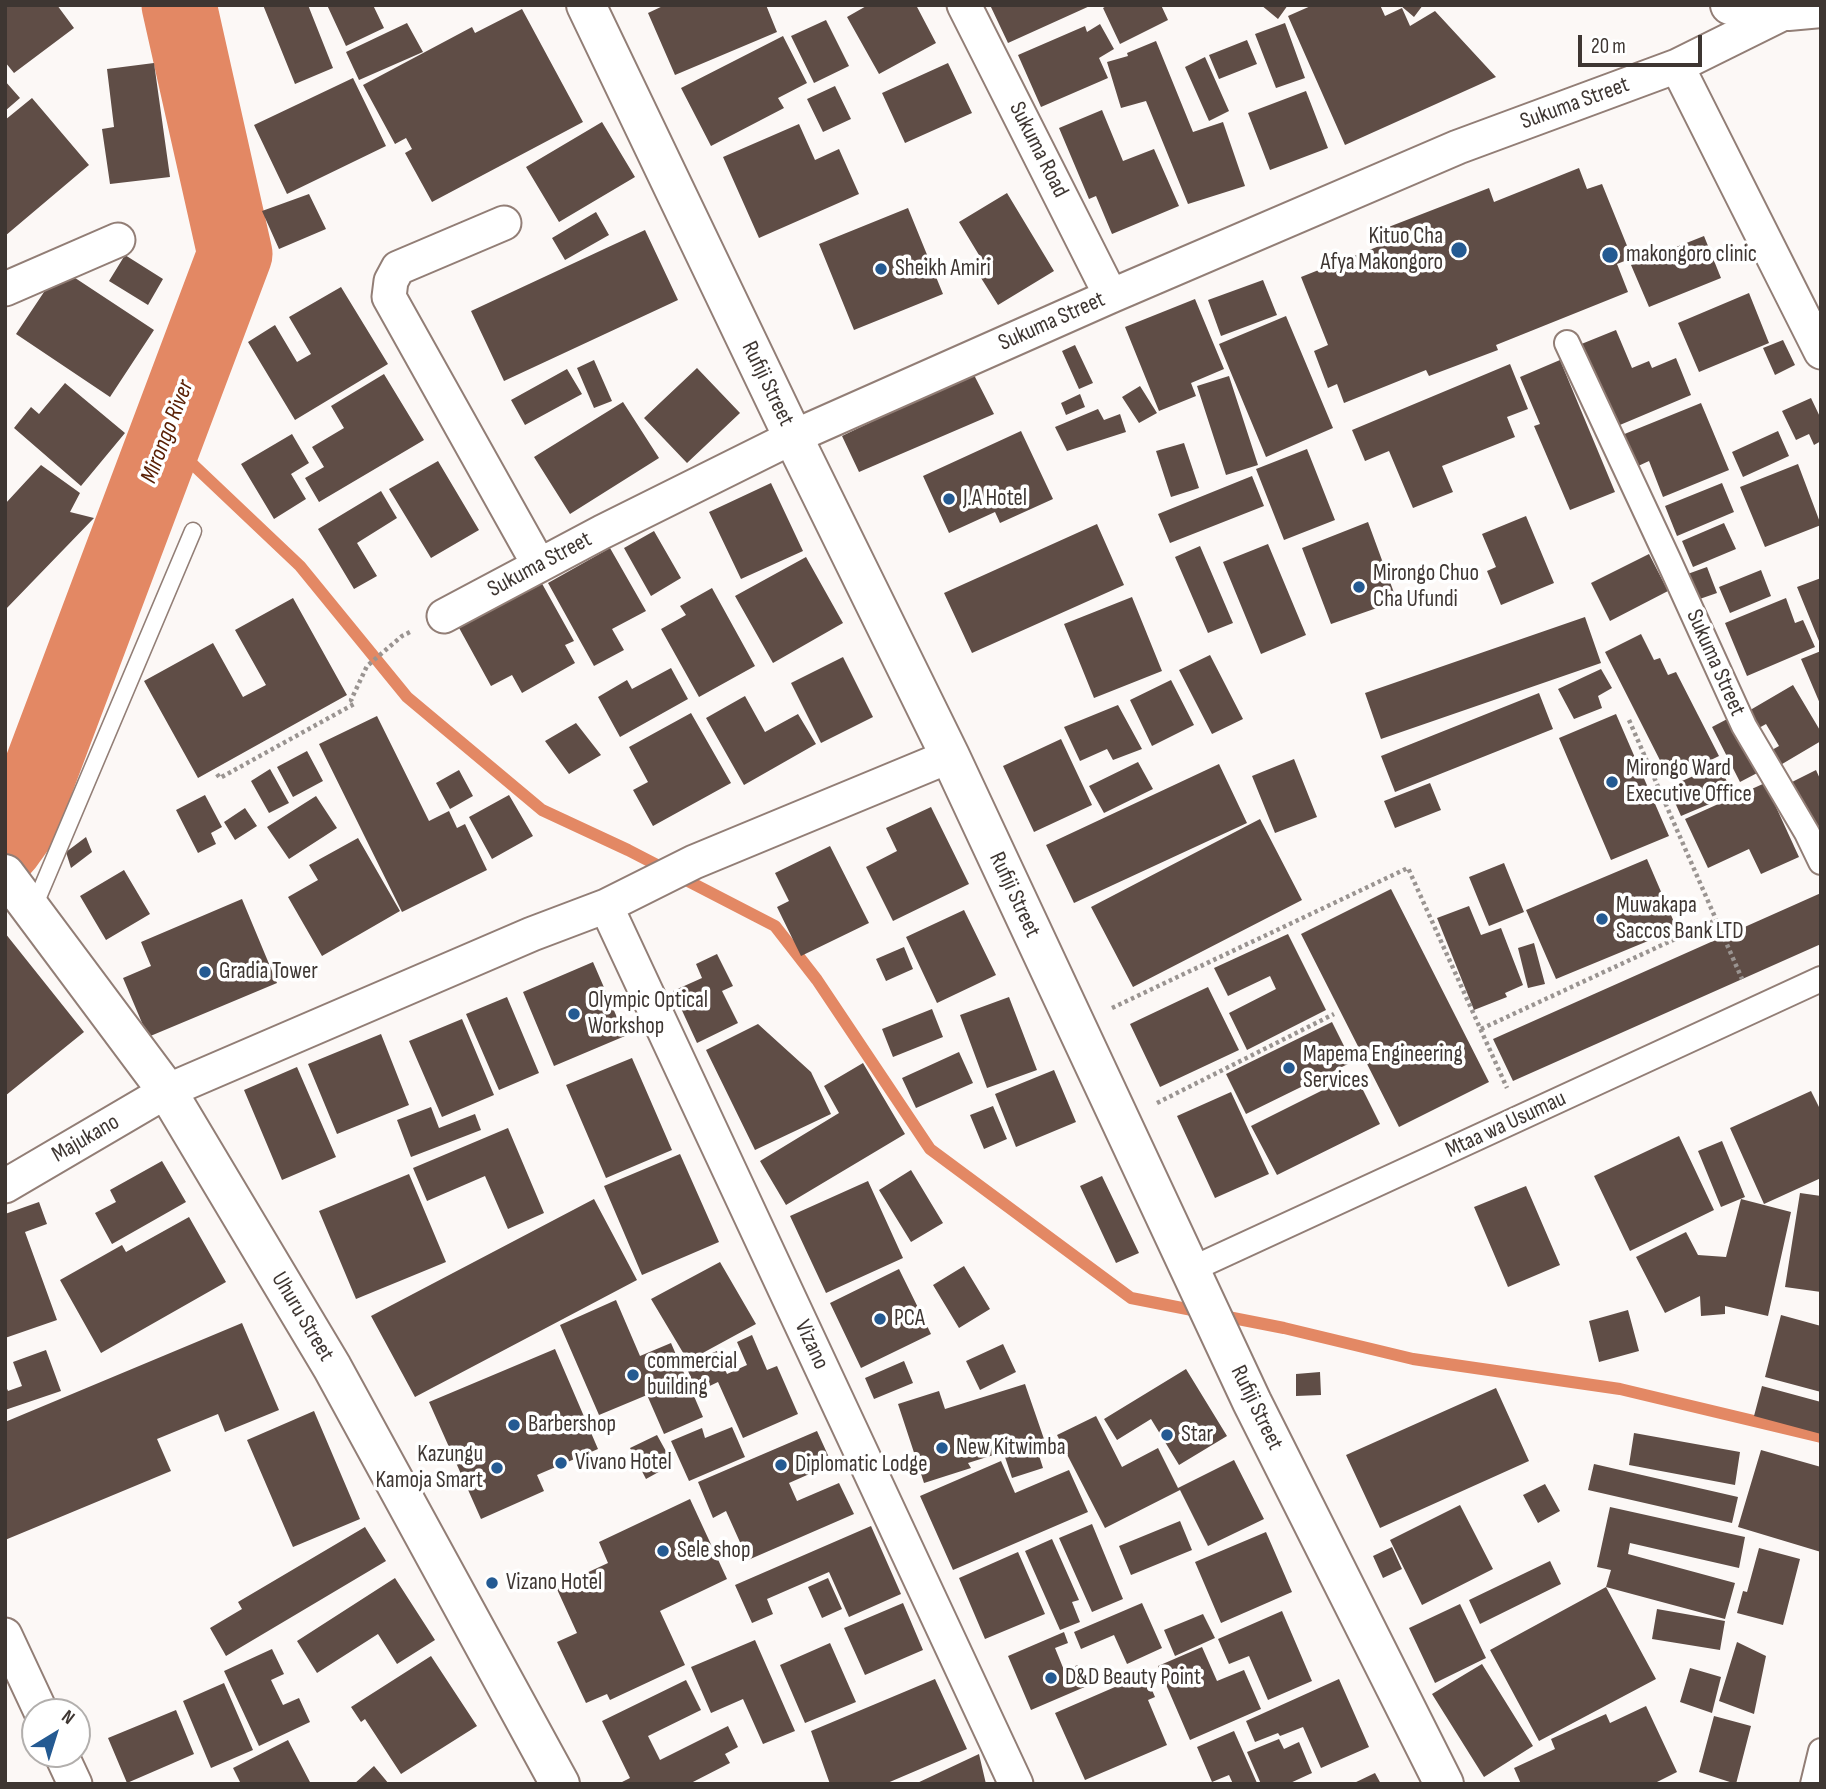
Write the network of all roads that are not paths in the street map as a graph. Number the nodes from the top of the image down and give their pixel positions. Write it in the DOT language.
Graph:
graph roads {
  1 [pos="586,5"];
  2 [pos="964,5"];
  3 [pos="1730,5"];
  4 [pos="1804,10"];
  5 [pos="1677,66"];
  6 [pos="504,223"];
  7 [pos="118,240"];
  8 [pos="5,289"];
  9 [pos="1111,296"];
  10 [pos="1567,343"];
  11 [pos="1821,352"];
  12 [pos="793,437"];
  13 [pos="193,531"];
  14 [pos="539,565"];
  15 [pos="444,616"];
  16 [pos="950,756"];
  17 [pos="1821,862"];
  18 [pos="7,877"];
  19 [pos="617,900"];
  20 [pos="32,910"];
  21 [pos="1818,987"];
  22 [pos="167,1091"];
  23 [pos="5,1186"];
  24 [pos="1194,1277"];
  25 [pos="5,1636"];
  26 [pos="34,1698"];
  27 [pos="1821,1751"];
  28 [pos="68,1768"];
  29 [pos="75,1784"];
  30 [pos="560,1784"];
  31 [pos="1016,1784"];
  32 [pos="1444,1784"];
  33 [pos="1813,1784"];
  1 -- 12 [label="street, Rufiji Street"];
  2 -- 9 [label="street, Sukuma Road"];
  3 -- 4 [label="street"];
  4 -- 5 [label="street, Sukuma Street"];
  5 -- 9 [label="street, Sukuma Street"];
  5 -- 11 [label="street"];
  6 -- 14 [label="street"];
  7 -- 8 [label="street"];
  9 -- 12 [label="street, Sukuma Street"];
  10 -- 17 [label="street, Sukuma Street"];
  12 -- 14 [label="street, Sukuma Street"];
  12 -- 16 [label="street, Rufiji Street"];
  13 -- 20 [label="lane"];
  14 -- 15 [label="street, Sukuma Street"];
  16 -- 19 [label="street, Majukano"];
  16 -- 24 [label="street, Rufiji Street"];
  18 -- 20 [label="street, Uhuru Street"];
  19 -- 22 [label="street, Majukano"];
  19 -- 31 [label="street, Vizano"];
  20 -- 22 [label="street, Uhuru Street"];
  21 -- 24 [label="street, Mtaa wa Usumau"];
  22 -- 23 [label="street, Majukano"];
  22 -- 30 [label="street, Uhuru Street"];
  24 -- 32 [label="street, Rufiji Street"];
  25 -- 26 [label="street"];
  27 -- 33 [label="street"];
  28 -- 29 [label="street"];
}
